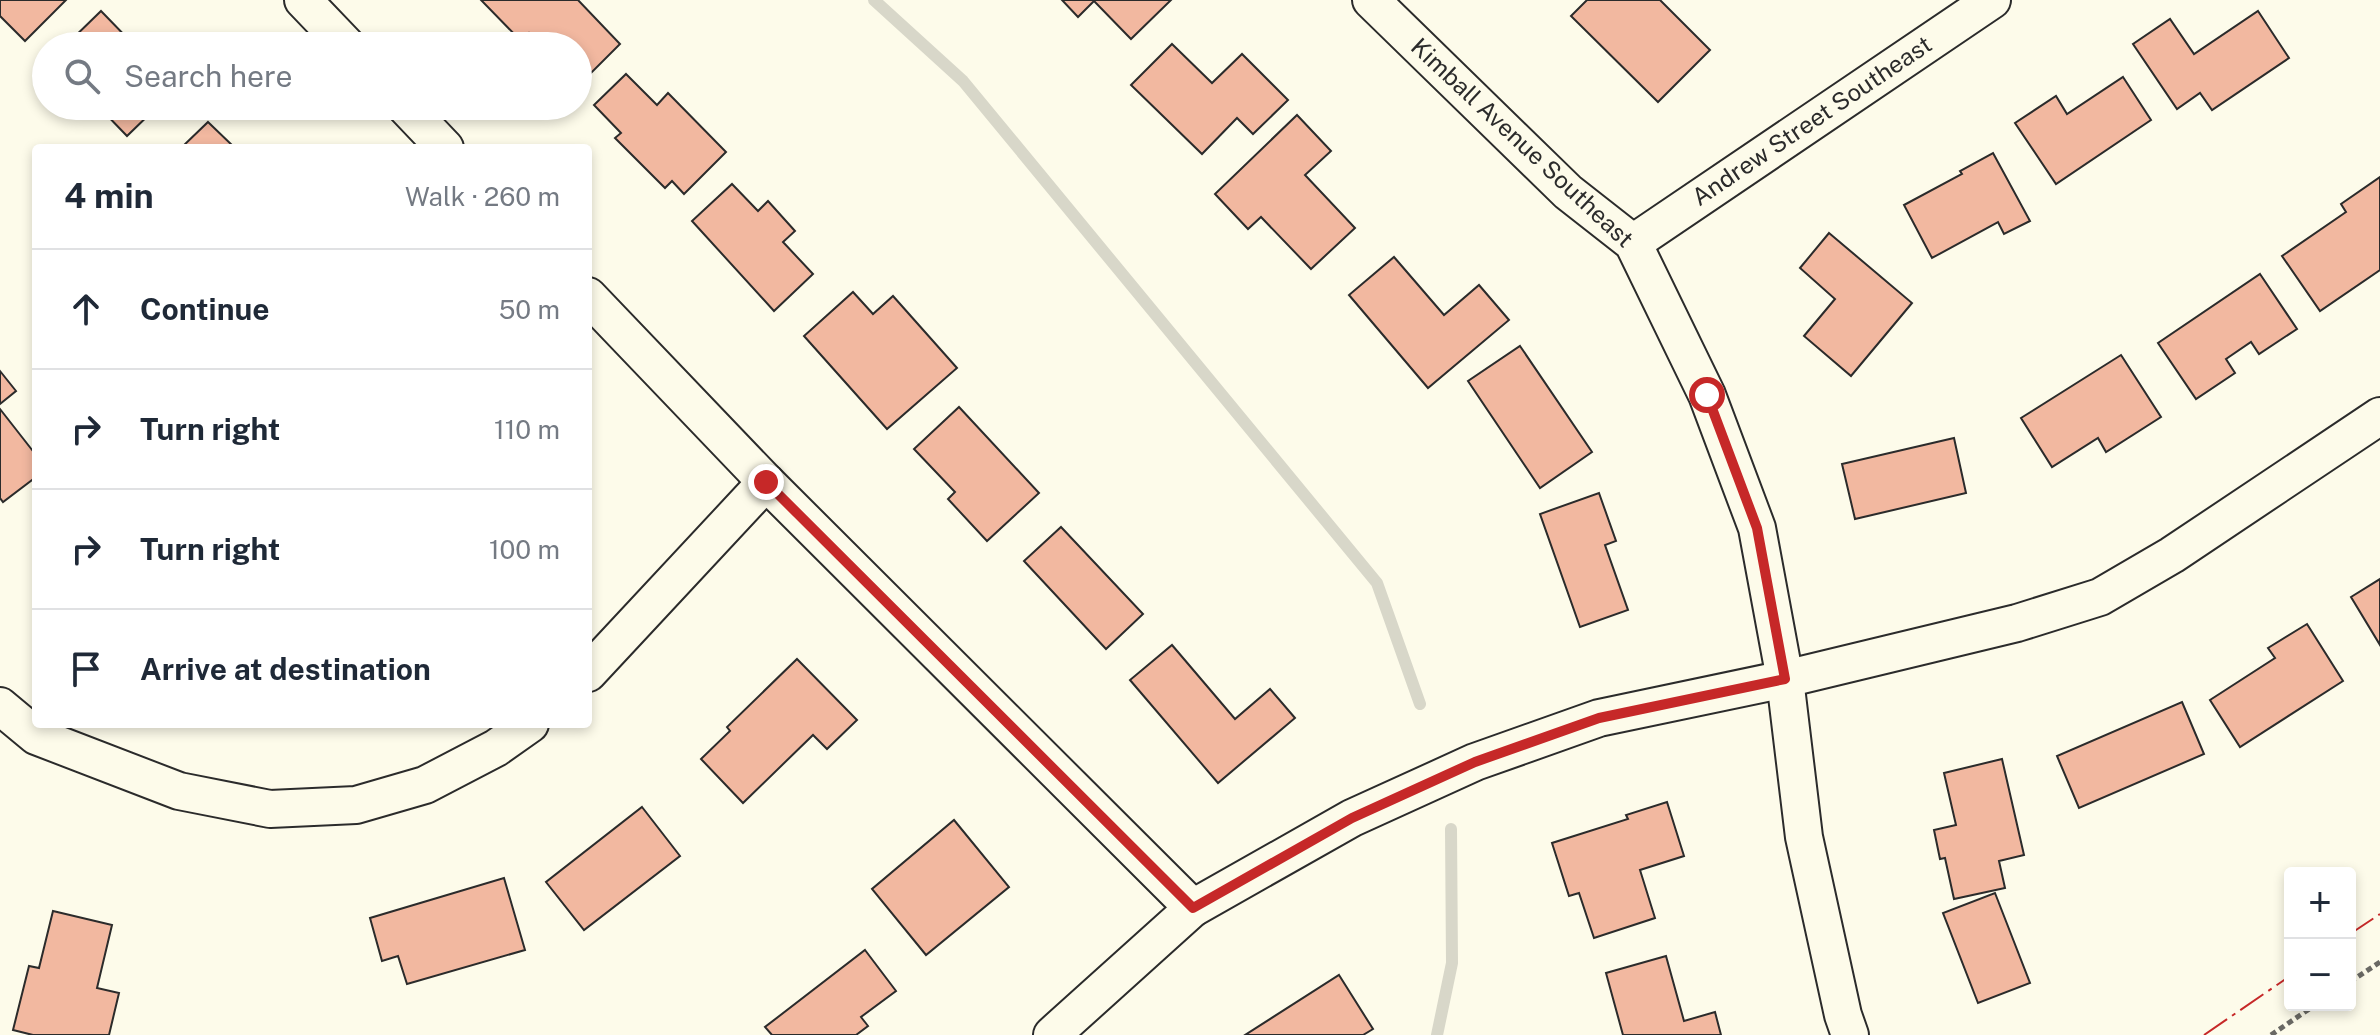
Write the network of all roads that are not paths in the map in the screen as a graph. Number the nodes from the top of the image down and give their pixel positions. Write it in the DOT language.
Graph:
graph roads {
  1 [pos="303,0"];
  2 [pos="1371,0"];
  3 [pos="1992,0"];
  4 [pos="334,32"];
  5 [pos="418,120"];
  6 [pos="441,144"];
  7 [pos="1633,243"];
  8 [pos="592,300"];
  9 [pos="2380,416"];
  10 [pos="766,482"];
  11 [pos="592,669"];
  12 [pos="1785,679"];
  13 [pos="0,706"];
  14 [pos="524,728"];
  15 [pos="1193,908"];
  16 [pos="1052,1035"];
  17 [pos="1850,1035"];
  1 -- 4 [label="street"];
  2 -- 7 [label="street, Kimball Avenue Southeast"];
  3 -- 7 [label="street, Andrew Street Southeast"];
  5 -- 6 [label="street"];
  7 -- 12 [label="street, Kimball Avenue Southeast"];
  8 -- 10 [label="street"];
  9 -- 12 [label="street"];
  10 -- 11 [label="street"];
  10 -- 15 [label="street"];
  12 -- 15 [label="street"];
  12 -- 17 [label="street, Kimball Avenue Southeast"];
  13 -- 14 [label="street"];
  15 -- 16 [label="street"];
}
